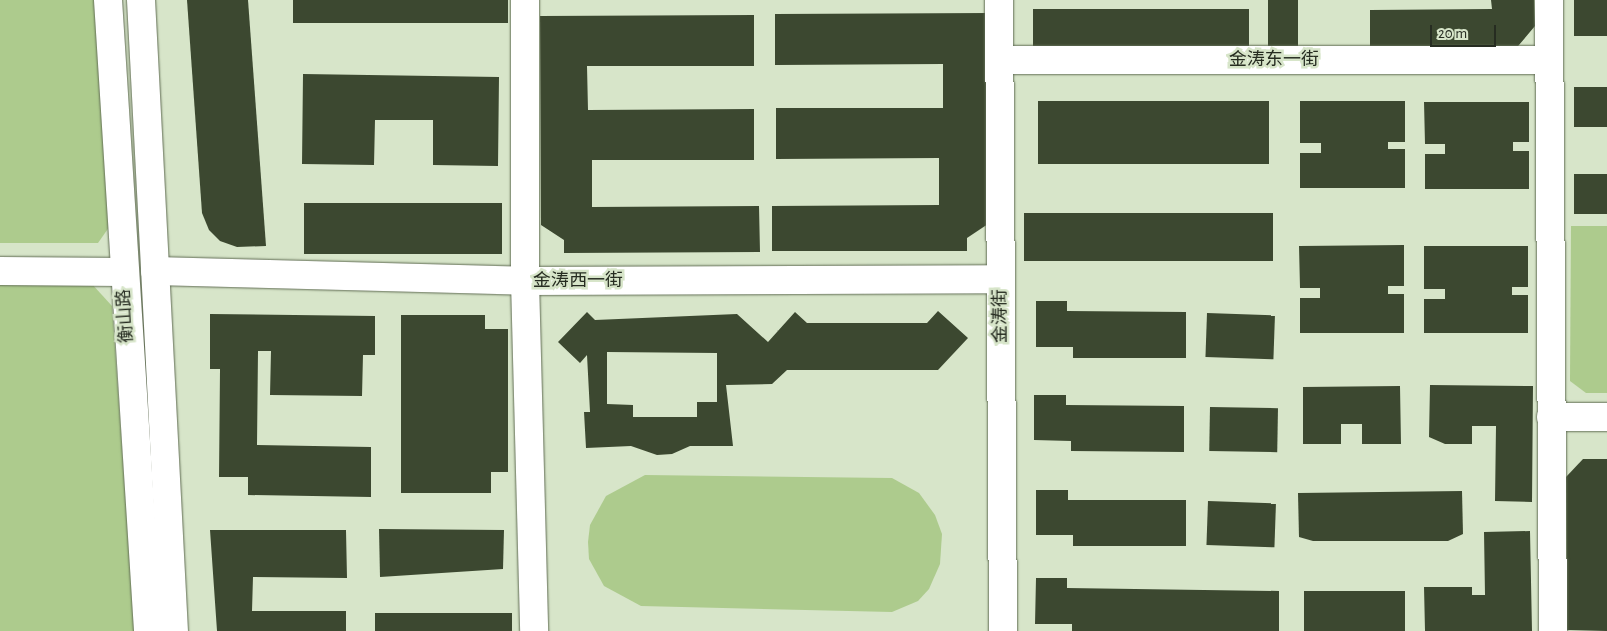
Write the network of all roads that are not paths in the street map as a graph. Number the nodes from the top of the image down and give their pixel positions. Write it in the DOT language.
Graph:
graph roads {
  1 [pos="108,0"];
  2 [pos="141,0"];
  3 [pos="525,0"];
  4 [pos="999,0"];
  5 [pos="1549,0"];
  6 [pos="999,60"];
  7 [pos="1549,60"];
  8 [pos="155,271"];
  9 [pos="0,272"];
  10 [pos="123,272"];
  11 [pos="1001,279"];
  12 [pos="525,281"];
  13 [pos="1551,416"];
  14 [pos="1607,417"];
  15 [pos="148,631"];
  16 [pos="174,631"];
  17 [pos="534,631"];
  18 [pos="1003,631"];
  19 [pos="1553,631"];
  1 -- 10 [label="street, 衡山路"];
  2 -- 8 [label="street, 衡山路"];
  3 -- 12 [label="street"];
  4 -- 6 [label="street, 金涛街"];
  5 -- 7 [label="street"];
  6 -- 7 [label="street, 金涛东一街"];
  6 -- 11 [label="street, 金涛街"];
  7 -- 13 [label="street"];
  8 -- 12 [label="street, 金涛西一街"];
  8 -- 16 [label="street, 衡山路"];
  9 -- 10 [label="street"];
  10 -- 15 [label="street, 衡山路"];
  11 -- 12 [label="street, 金涛西一街"];
  11 -- 18 [label="street, 金涛街"];
  12 -- 17 [label="street"];
  13 -- 14 [label="street"];
  13 -- 19 [label="street"];
}
